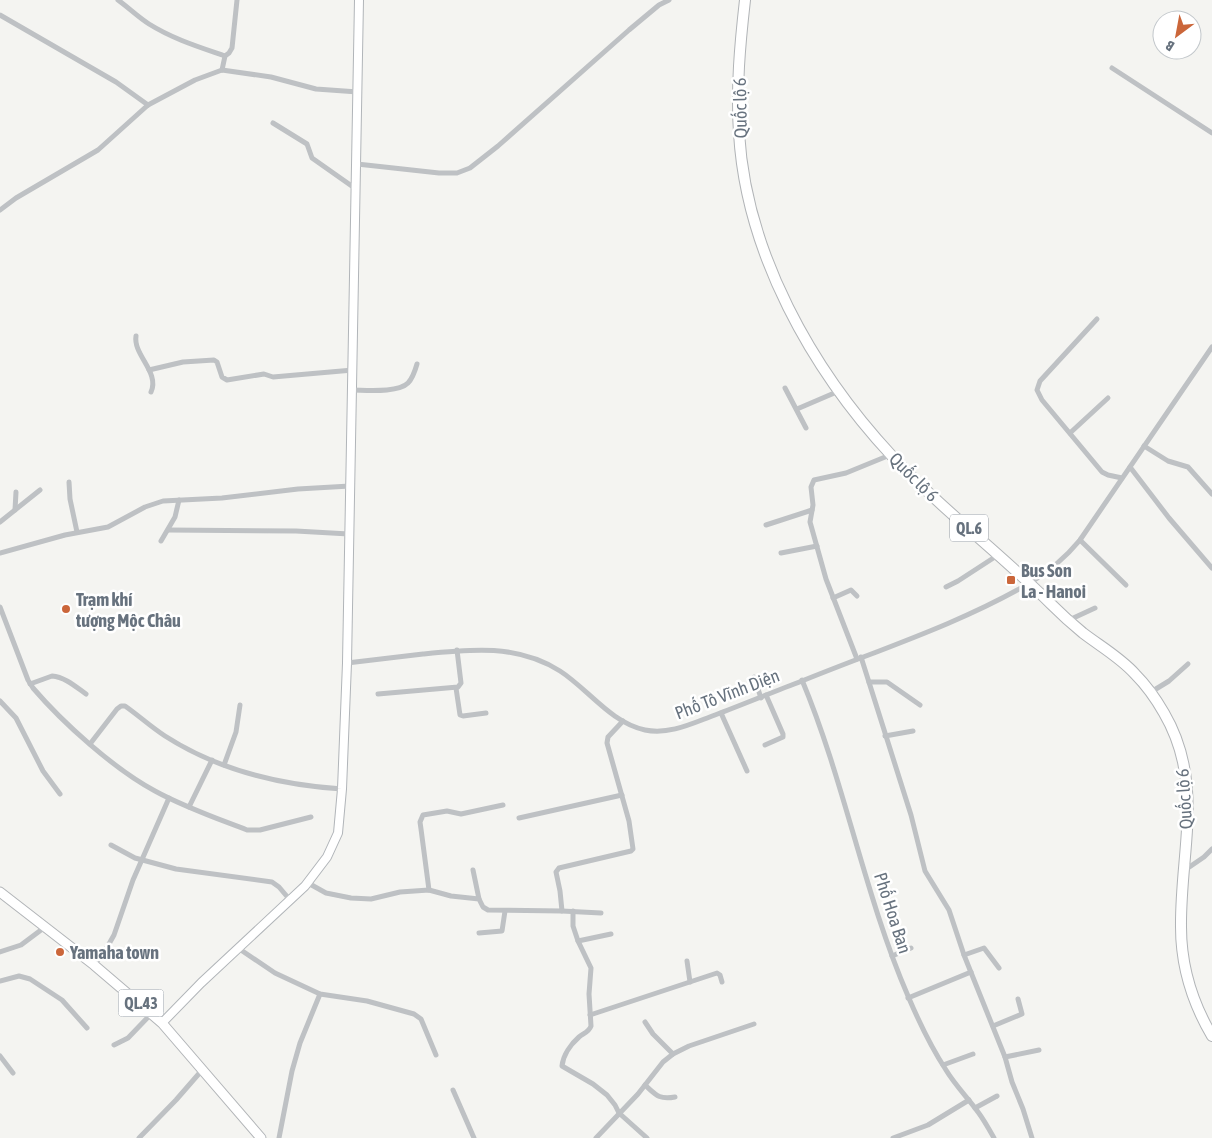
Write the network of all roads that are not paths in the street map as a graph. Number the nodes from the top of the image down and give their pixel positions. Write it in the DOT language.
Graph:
graph roads {
  1 [pos="118,0"];
  2 [pos="238,0"];
  3 [pos="359,0"];
  4 [pos="669,0"];
  5 [pos="745,0"];
  6 [pos="0,15"];
  7 [pos="225,56"];
  8 [pos="1112,68"];
  9 [pos="222,70"];
  10 [pos="358,92"];
  11 [pos="148,105"];
  12 [pos="273,123"];
  13 [pos="1212,133"];
  14 [pos="357,164"];
  15 [pos="356,189"];
  16 [pos="0,210"];
  17 [pos="1097,319"];
  18 [pos="136,336"];
  19 [pos="1212,347"];
  20 [pos="417,364"];
  21 [pos="149,370"];
  22 [pos="353,370"];
  23 [pos="785,388"];
  24 [pos="352,390"];
  25 [pos="839,391"];
  26 [pos="151,392"];
  27 [pos="1108,398"];
  28 [pos="797,409"];
  29 [pos="806,428"];
  30 [pos="1070,433"];
  31 [pos="1144,446"];
  32 [pos="891,454"];
  33 [pos="1130,467"];
  34 [pos="1122,478"];
  35 [pos="69,482"];
  36 [pos="350,486"];
  37 [pos="40,490"];
  38 [pos="16,492"];
  39 [pos="1212,494"];
  40 [pos="179,500"];
  41 [pos="15,510"];
  42 [pos="812,510"];
  43 [pos="0,522"];
  44 [pos="766,525"];
  45 [pos="168,530"];
  46 [pos="77,532"];
  47 [pos="350,534"];
  48 [pos="1080,540"];
  49 [pos="161,541"];
  50 [pos="817,546"];
  51 [pos="0,553"];
  52 [pos="781,554"];
  53 [pos="999,555"];
  54 [pos="1212,568"];
  55 [pos="1030,583"];
  56 [pos="1126,585"];
  57 [pos="946,587"];
  58 [pos="857,596"];
  59 [pos="833,598"];
  60 [pos="0,607"];
  61 [pos="1095,608"];
  62 [pos="1,615"];
  63 [pos="1068,620"];
  64 [pos="457,650"];
  65 [pos="859,658"];
  66 [pos="347,663"];
  67 [pos="1188,664"];
  68 [pos="754,677"];
  69 [pos="802,680"];
  70 [pos="869,682"];
  71 [pos="30,684"];
  72 [pos="456,688"];
  73 [pos="1151,692"];
  74 [pos="86,694"];
  75 [pos="378,694"];
  76 [pos="764,696"];
  77 [pos="0,701"];
  78 [pos="240,705"];
  79 [pos="920,705"];
  80 [pos="486,713"];
  81 [pos="721,713"];
  82 [pos="623,721"];
  83 [pos="912,731"];
  84 [pos="885,736"];
  85 [pos="90,744"];
  86 [pos="764,745"];
  87 [pos="212,760"];
  88 [pos="224,766"];
  89 [pos="747,771"];
  90 [pos="342,789"];
  91 [pos="60,794"];
  92 [pos="622,795"];
  93 [pos="169,798"];
  94 [pos="503,805"];
  95 [pos="189,807"];
  96 [pos="311,817"];
  97 [pos="519,818"];
  98 [pos="111,845"];
  99 [pos="1212,849"];
  100 [pos="142,860"];
  101 [pos="473,870"];
  102 [pos="1184,870"];
  103 [pos="308,883"];
  104 [pos="428,890"];
  105 [pos="0,892"];
  106 [pos="479,898"];
  107 [pos="290,900"];
  108 [pos="505,911"];
  109 [pos="562,911"];
  110 [pos="573,911"];
  111 [pos="601,913"];
  112 [pos="46,927"];
  113 [pos="479,933"];
  114 [pos="611,934"];
  115 [pos="578,941"];
  116 [pos="238,948"];
  117 [pos="911,948"];
  118 [pos="0,952"];
  119 [pos="964,955"];
  120 [pos="892,956"];
  121 [pos="687,961"];
  122 [pos="94,965"];
  123 [pos="999,968"];
  124 [pos="971,972"];
  125 [pos="0,981"];
  126 [pos="690,982"];
  127 [pos="722,982"];
  128 [pos="320,994"];
  129 [pos="908,998"];
  130 [pos="1018,999"];
  131 [pos="152,1013"];
  132 [pos="590,1015"];
  133 [pos="162,1022"];
  134 [pos="645,1022"];
  135 [pos="754,1024"];
  136 [pos="993,1026"];
  137 [pos="87,1028"];
  138 [pos="1212,1036"];
  139 [pos="114,1045"];
  140 [pos="1039,1050"];
  141 [pos="673,1054"];
  142 [pos="972,1054"];
  143 [pos="436,1055"];
  144 [pos="0,1056"];
  145 [pos="1005,1056"];
  146 [pos="942,1065"];
  147 [pos="203,1069"];
  148 [pos="13,1074"];
  149 [pos="645,1084"];
  150 [pos="453,1090"];
  151 [pos="997,1096"];
  152 [pos="675,1097"];
  153 [pos="970,1100"];
  154 [pos="976,1108"];
  155 [pos="619,1113"];
  156 [pos="139,1138"];
  157 [pos="261,1138"];
  158 [pos="279,1138"];
  159 [pos="474,1138"];
  160 [pos="597,1138"];
  161 [pos="647,1138"];
  162 [pos="893,1138"];
  163 [pos="994,1138"];
  164 [pos="1032,1138"];
  1 -- 7 [label="street"];
  2 -- 7 [label="street"];
  3 -- 10 [label="street"];
  4 -- 14 [label="street"];
  5 -- 25 [label="highway, Quốc lộ 6 / QL.6"];
  6 -- 11 [label="street"];
  7 -- 9 [label="street"];
  8 -- 13 [label="street"];
  9 -- 10 [label="street"];
  9 -- 11 [label="street"];
  10 -- 14 [label="street"];
  11 -- 16 [label="street"];
  12 -- 15 [label="street"];
  14 -- 15 [label="street"];
  15 -- 22 [label="street"];
  17 -- 30 [label="street"];
  18 -- 21 [label="street"];
  19 -- 31 [label="street, Phố Tô Vĩnh Diện"];
  20 -- 24 [label="street"];
  21 -- 22 [label="street"];
  21 -- 26 [label="street"];
  22 -- 24 [label="street"];
  23 -- 28 [label="street"];
  24 -- 36 [label="street"];
  25 -- 28 [label="street"];
  25 -- 32 [label="highway, Quốc lộ 6 / QL.6"];
  27 -- 30 [label="street"];
  28 -- 29 [label="street"];
  30 -- 34 [label="street"];
  31 -- 33 [label="street, Phố Tô Vĩnh Diện"];
  31 -- 39 [label="street"];
  32 -- 42 [label="street"];
  32 -- 53 [label="highway, Quốc lộ 6 / QL.6"];
  33 -- 34 [label="street, Phố Tô Vĩnh Diện"];
  33 -- 54 [label="street"];
  34 -- 48 [label="street, Phố Tô Vĩnh Diện"];
  35 -- 46 [label="street"];
  36 -- 40 [label="street"];
  36 -- 47 [label="street"];
  37 -- 41 [label="street"];
  38 -- 41 [label="street"];
  40 -- 45 [label="street"];
  40 -- 46 [label="street"];
  41 -- 43 [label="street"];
  42 -- 44 [label="street"];
  42 -- 50 [label="street"];
  45 -- 47 [label="street"];
  45 -- 49 [label="street"];
  46 -- 51 [label="street"];
  47 -- 66 [label="street"];
  48 -- 55 [label="street, Phố Tô Vĩnh Diện"];
  48 -- 56 [label="street"];
  50 -- 52 [label="street"];
  50 -- 59 [label="street"];
  53 -- 55 [label="highway, Quốc lộ 6 / QL.6"];
  53 -- 57 [label="street"];
  55 -- 63 [label="highway, Quốc lộ 6 / QL.6"];
  55 -- 65 [label="street, Phố Tô Vĩnh Diện"];
  58 -- 59 [label="street"];
  59 -- 65 [label="street"];
  60 -- 62 [label="street"];
  61 -- 63 [label="street"];
  62 -- 71 [label="street"];
  63 -- 73 [label="highway, Quốc lộ 6 / QL.6"];
  64 -- 66 [label="street, Phố Tô Vĩnh Diện"];
  64 -- 72 [label="street"];
  64 -- 82 [label="street, Phố Tô Vĩnh Diện"];
  65 -- 69 [label="street, Phố Tô Vĩnh Diện"];
  65 -- 70 [label="street"];
  66 -- 90 [label="street"];
  67 -- 73 [label="street"];
  68 -- 76 [label="street"];
  69 -- 76 [label="street, Phố Tô Vĩnh Diện"];
  69 -- 120 [label="street, Phố Hoa Ban"];
  70 -- 79 [label="street"];
  70 -- 84 [label="street"];
  71 -- 74 [label="street"];
  71 -- 85 [label="street"];
  72 -- 75 [label="street"];
  72 -- 80 [label="street"];
  73 -- 102 [label="highway, Quốc lộ 6 / QL.6"];
  76 -- 81 [label="street, Phố Tô Vĩnh Diện"];
  76 -- 86 [label="street"];
  77 -- 91 [label="street"];
  78 -- 88 [label="street"];
  81 -- 82 [label="street, Phố Tô Vĩnh Diện"];
  81 -- 89 [label="street"];
  82 -- 92 [label="street"];
  83 -- 84 [label="street"];
  84 -- 119 [label="street"];
  85 -- 87 [label="street"];
  85 -- 93 [label="street"];
  87 -- 88 [label="street"];
  87 -- 95 [label="street"];
  88 -- 90 [label="street"];
  90 -- 103 [label="street"];
  92 -- 97 [label="street"];
  92 -- 109 [label="street"];
  93 -- 95 [label="street"];
  93 -- 100 [label="street"];
  94 -- 104 [label="street"];
  95 -- 96 [label="street"];
  98 -- 100 [label="street"];
  99 -- 102 [label="street"];
  100 -- 107 [label="street"];
  100 -- 122 [label="street"];
  101 -- 106 [label="street"];
  102 -- 138 [label="highway, Quốc lộ 6 / QL.6"];
  103 -- 104 [label="street"];
  103 -- 107 [label="street"];
  104 -- 106 [label="street"];
  105 -- 112 [label="main road, QL.43"];
  106 -- 108 [label="street"];
  107 -- 116 [label="street"];
  108 -- 109 [label="street"];
  108 -- 113 [label="street"];
  109 -- 110 [label="street"];
  110 -- 111 [label="street"];
  110 -- 115 [label="street"];
  112 -- 118 [label="street"];
  112 -- 122 [label="main road, QL.43"];
  114 -- 115 [label="street"];
  115 -- 132 [label="street"];
  116 -- 128 [label="street"];
  116 -- 133 [label="street"];
  117 -- 120 [label="street"];
  119 -- 123 [label="street"];
  119 -- 124 [label="street"];
  120 -- 129 [label="street, Phố Hoa Ban"];
  121 -- 126 [label="street"];
  122 -- 131 [label="main road, QL.43"];
  124 -- 129 [label="street"];
  124 -- 136 [label="street"];
  125 -- 137 [label="street"];
  126 -- 127 [label="street"];
  126 -- 132 [label="street"];
  128 -- 143 [label="street"];
  128 -- 158 [label="street"];
  129 -- 146 [label="street, Phố Hoa Ban"];
  130 -- 136 [label="street"];
  131 -- 133 [label="main road, QL.43"];
  131 -- 139 [label="street"];
  132 -- 155 [label="street"];
  133 -- 147 [label="main road, QL.43"];
  134 -- 141 [label="street"];
  135 -- 141 [label="street"];
  136 -- 145 [label="street"];
  140 -- 145 [label="street"];
  141 -- 149 [label="street"];
  142 -- 146 [label="street"];
  144 -- 148 [label="street"];
  145 -- 164 [label="street"];
  146 -- 153 [label="street, Phố Hoa Ban"];
  147 -- 156 [label="street"];
  147 -- 157 [label="main road, QL.43"];
  149 -- 152 [label="street"];
  149 -- 155 [label="street"];
  150 -- 159 [label="street"];
  151 -- 154 [label="street"];
  153 -- 154 [label="street, Phố Hoa Ban"];
  153 -- 162 [label="street"];
  154 -- 163 [label="street, Phố Hoa Ban"];
  155 -- 160 [label="street"];
  155 -- 161 [label="street"];
}
